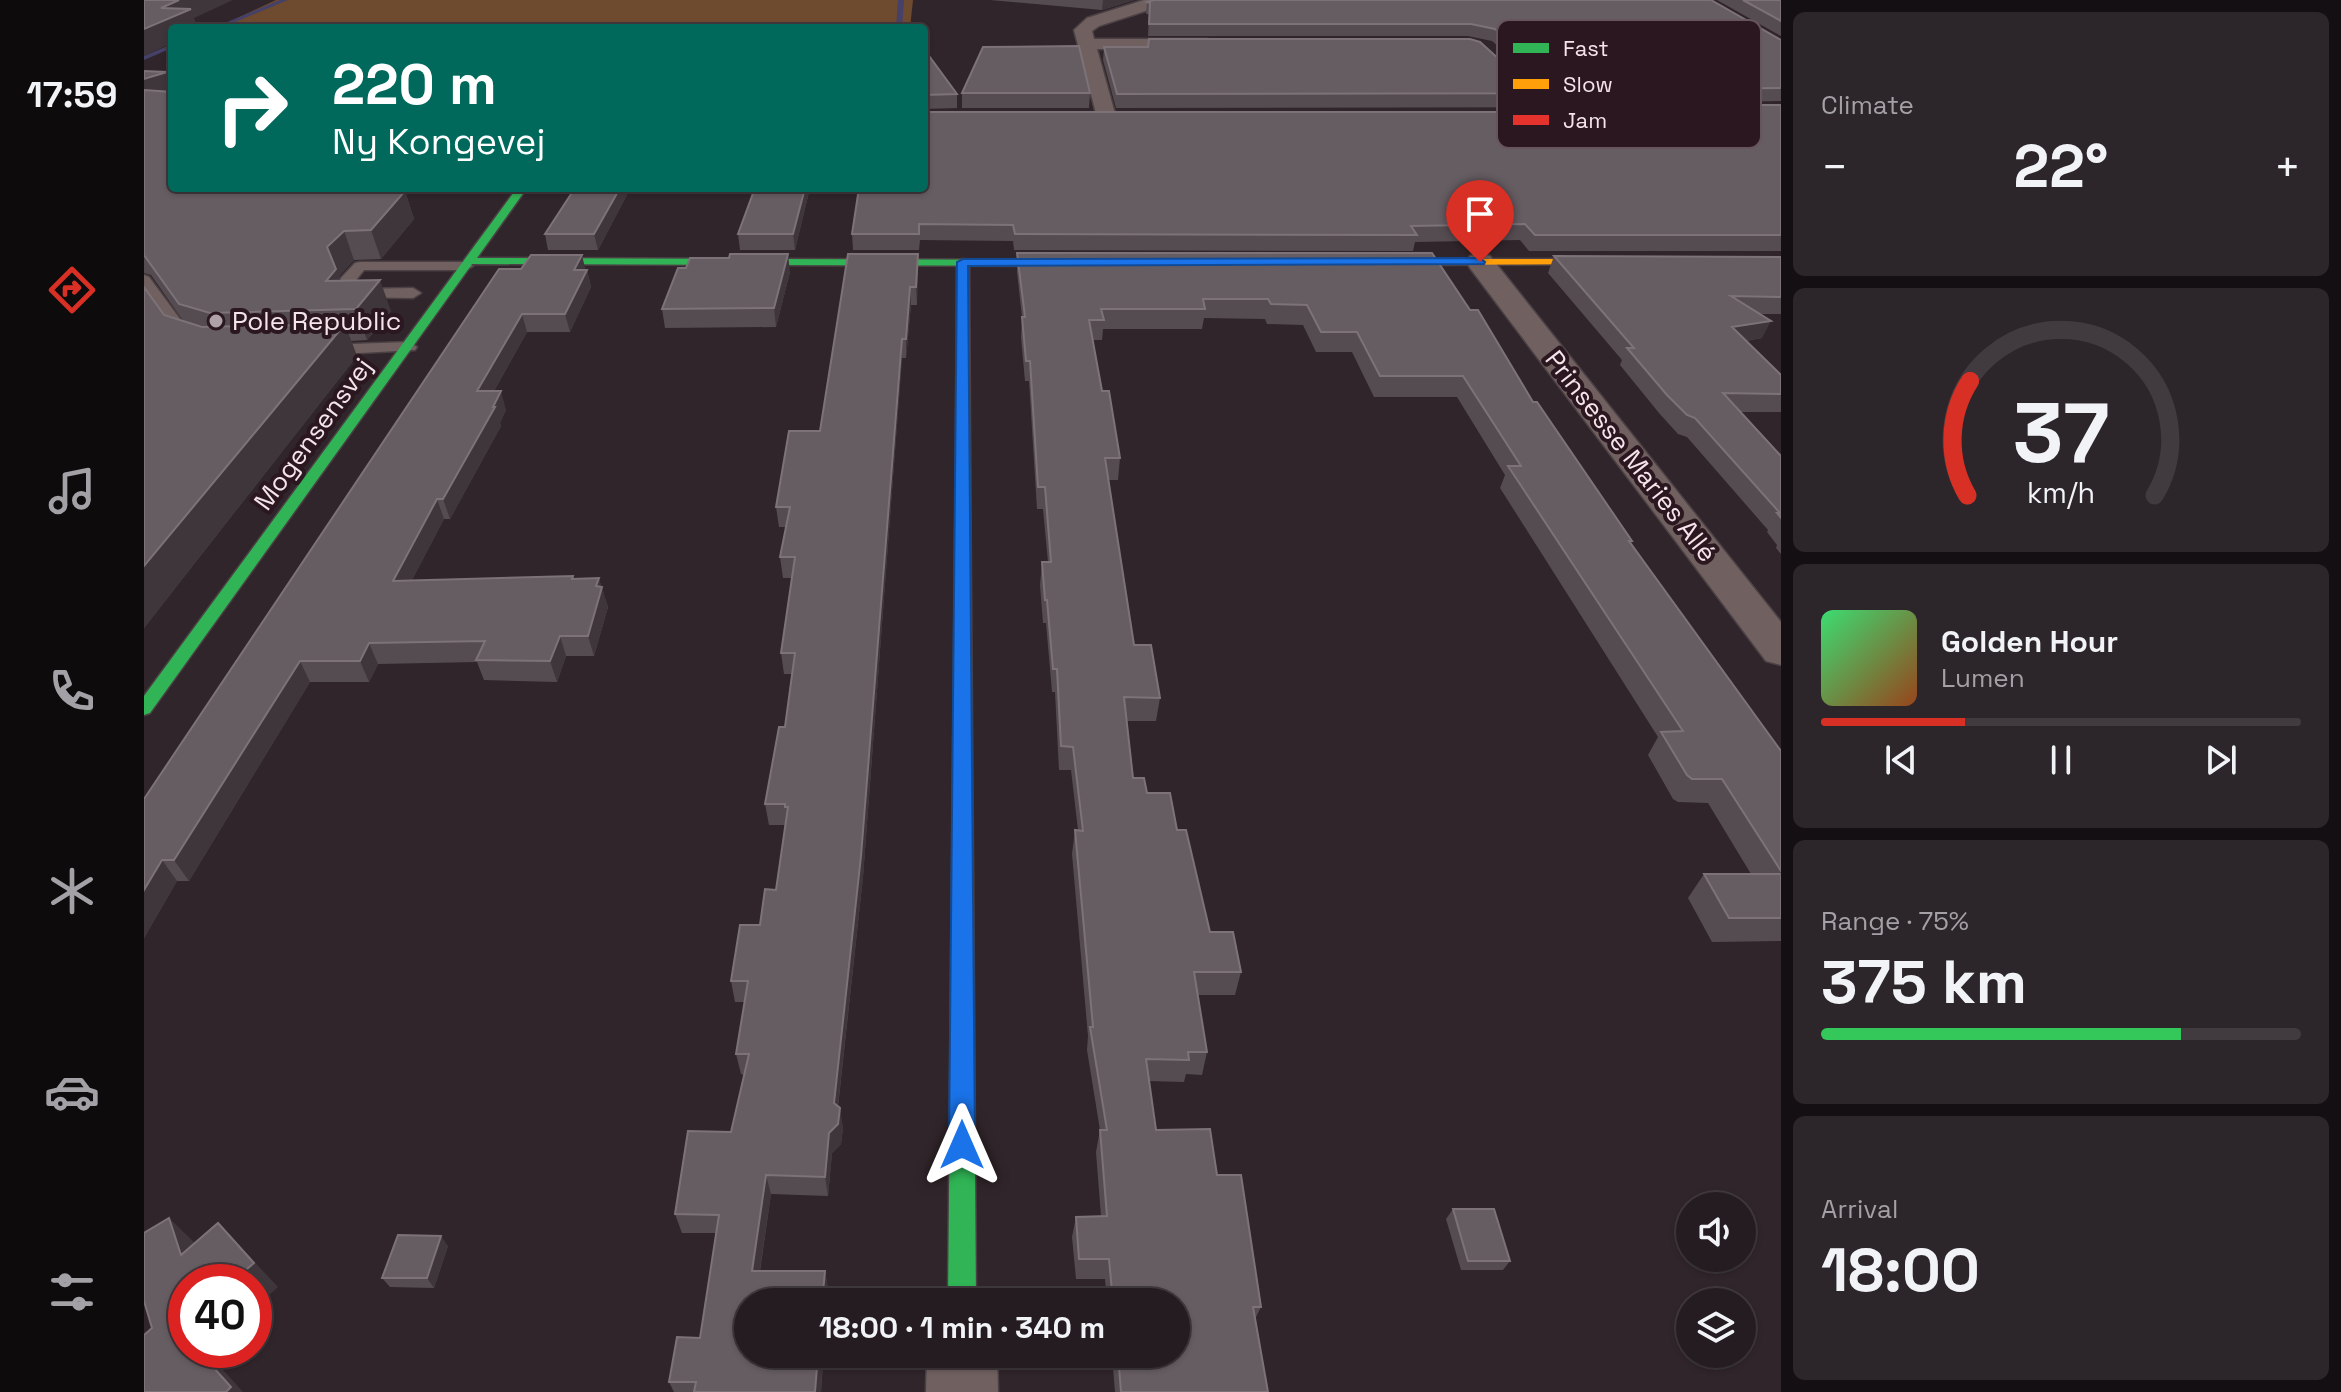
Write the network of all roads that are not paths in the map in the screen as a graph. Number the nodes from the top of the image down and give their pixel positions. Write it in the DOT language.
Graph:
graph roads {
  1 [pos="1161,0"];
  2 [pos="1087,44"];
  3 [pos="1222,44"];
  4 [pos="1105,117"];
  5 [pos="519,192"];
  6 [pos="963,262"];
  7 [pos="1354,262"];
  8 [pos="1480,262"];
  9 [pos="1636,262"];
  10 [pos="467,263"];
  11 [pos="1091,263"];
  12 [pos="144,280"];
  13 [pos="413,293"];
  14 [pos="199,345"];
  15 [pos="409,347"];
  16 [pos="312,350"];
  17 [pos="1781,651"];
  18 [pos="144,709"];
  19 [pos="962,1288"];
  20 [pos="962,1368"];
  21 [pos="962,1392"];
  1 -- 2 [label="street"];
  2 -- 3 [label="street"];
  2 -- 4 [label="street"];
  5 -- 10 [label="street, Mogensensvej"];
  6 -- 10 [label="street"];
  6 -- 11 [label="street"];
  6 -- 19 [label="street"];
  7 -- 8 [label="street"];
  8 -- 9 [label="street"];
  8 -- 17 [label="street, Prinsesse Maries Allé"];
  10 -- 13 [label="lane"];
  10 -- 15 [label="street, Mogensensvej"];
  12 -- 14 [label="lane"];
  15 -- 16 [label="lane"];
  15 -- 18 [label="street, Mogensensvej"];
  20 -- 21 [label="street"];
}
